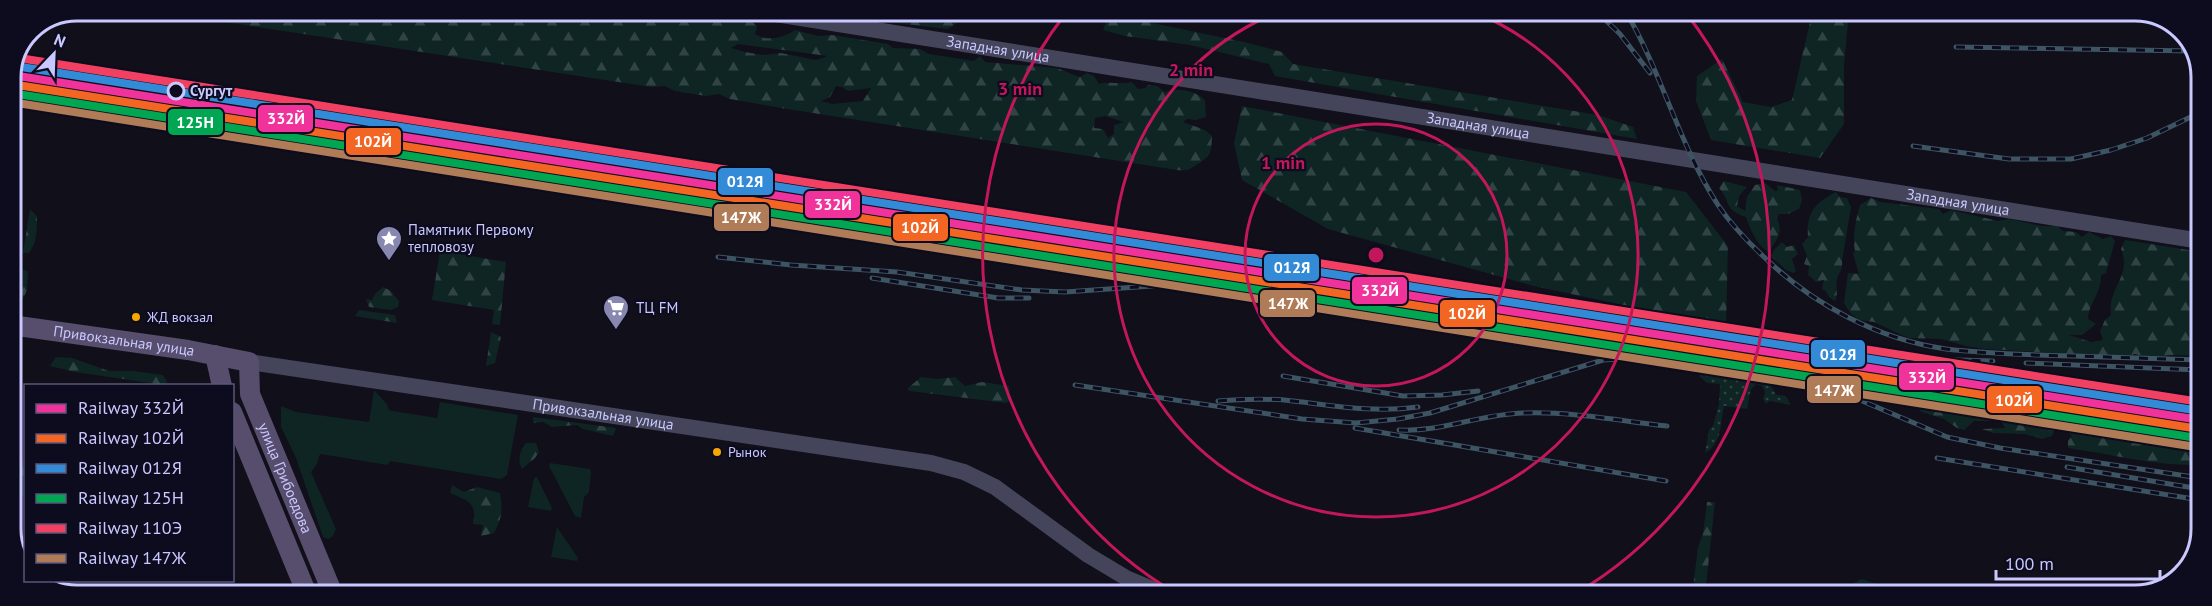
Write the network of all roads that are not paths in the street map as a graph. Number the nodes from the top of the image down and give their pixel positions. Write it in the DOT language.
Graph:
graph roads {
  1 [pos="820,21"];
  2 [pos="2191,239"];
  3 [pos="21,326"];
  4 [pos="215,355"];
  5 [pos="249,362"];
  6 [pos="222,384"];
  7 [pos="234,417"];
  8 [pos="304,585"];
  9 [pos="329,585"];
  10 [pos="1142,585"];
  1 -- 2 [label="street, Западная улица"];
  3 -- 4 [label="main road, Привокзальная улица"];
  4 -- 5 [label="main road, Привокзальная улица"];
  4 -- 6 [label="main road"];
  5 -- 9 [label="main road, улица Грибоедова"];
  5 -- 10 [label="street, Привокзальная улица"];
  7 -- 8 [label="main road, улица Грибоедова"];
}
